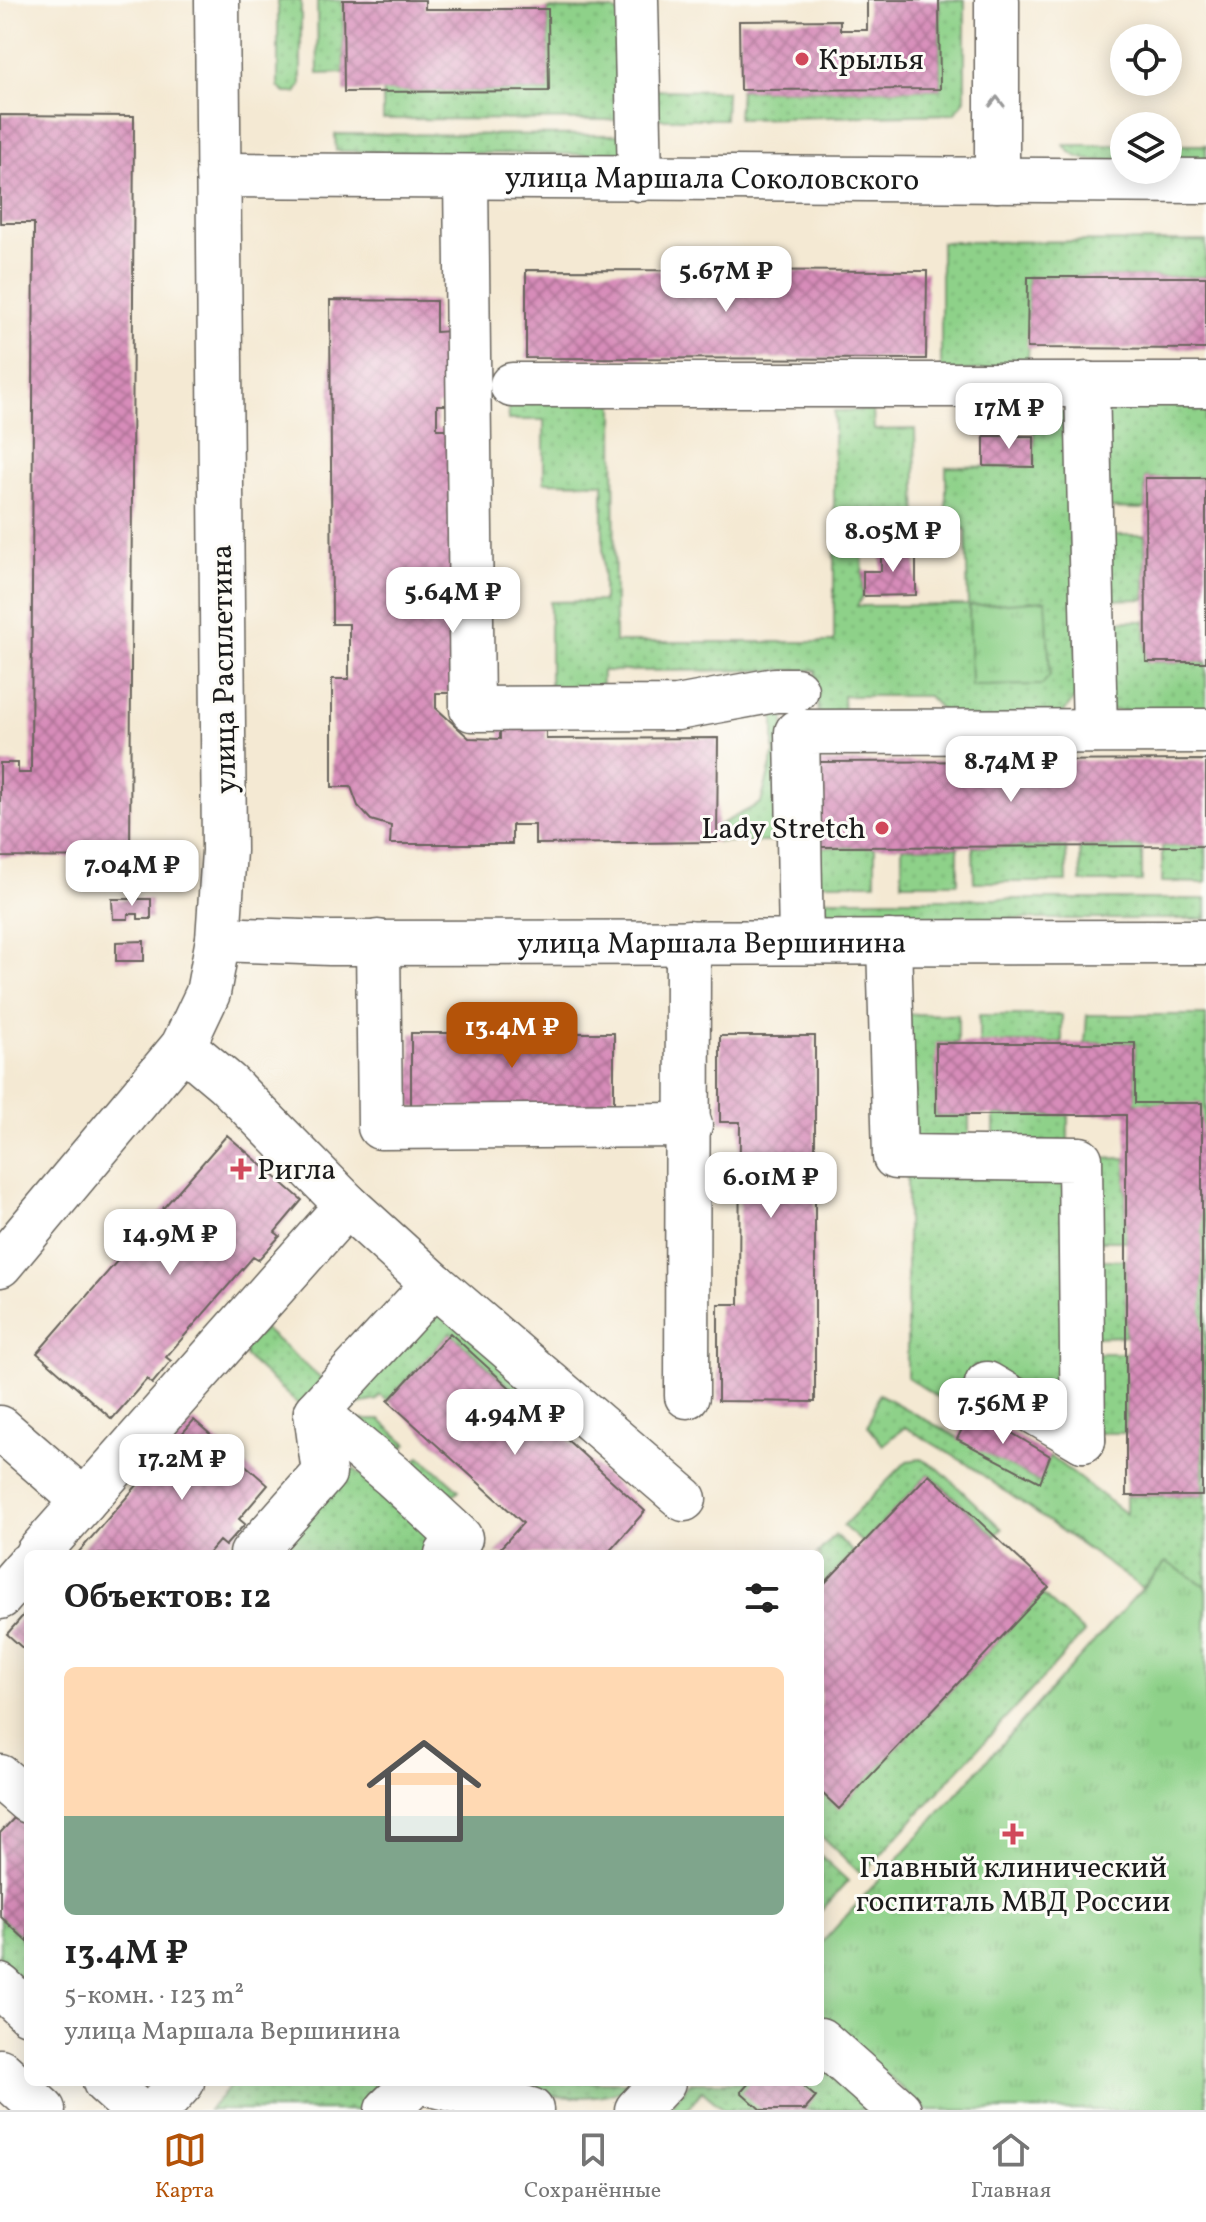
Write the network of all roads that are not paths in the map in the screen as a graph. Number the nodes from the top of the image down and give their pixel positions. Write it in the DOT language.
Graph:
graph roads {
  1 [pos="217,0"];
  2 [pos="636,0"];
  3 [pos="997,0"];
  4 [pos="218,175"];
  5 [pos="466,177"];
  6 [pos="640,179"];
  7 [pos="997,180"];
  8 [pos="1206,181"];
  9 [pos="1087,384"];
  10 [pos="512,385"];
  11 [pos="1206,385"];
  12 [pos="796,700"];
  13 [pos="1095,731"];
  14 [pos="1206,731"];
  15 [pos="218,939"];
  16 [pos="378,942"];
  17 [pos="688,942"];
  18 [pos="801,942"];
  19 [pos="889,942"];
  20 [pos="1206,942"];
  21 [pos="183,1046"];
  22 [pos="690,1125"];
  23 [pos="347,1205"];
  24 [pos="0,1265"];
  25 [pos="434,1284"];
  26 [pos="987,1384"];
  27 [pos="687,1396"];
  28 [pos="316,1412"];
  29 [pos="0,1428"];
  30 [pos="684,1499"];
  31 [pos="84,1501"];
  32 [pos="41,1550"];
  33 [pos="256,1550"];
  34 [pos="450,1550"];
  35 [pos="24,1570"];
  36 [pos="0,1597"];
  37 [pos="0,1777"];
  38 [pos="24,1798"];
  39 [pos="0,1986"];
  40 [pos="24,2008"];
  41 [pos="824,2044"];
  42 [pos="0,2071"];
  43 [pos="109,2086"];
  44 [pos="178,2086"];
  45 [pos="412,2086"];
  46 [pos="439,2086"];
  47 [pos="659,2086"];
  48 [pos="512,2105"];
  49 [pos="43,2110"];
  50 [pos="136,2110"];
  51 [pos="157,2110"];
  52 [pos="387,2110"];
  53 [pos="637,2110"];
  54 [pos="899,2110"];
  1 -- 4 [label="street, улица Расплетина"];
  2 -- 6 [label="street"];
  7 -- 3 [label="street, one-way"];
  4 -- 5 [label="street, улица Маршала Соколовского"];
  4 -- 15 [label="street, улица Расплетина"];
  5 -- 6 [label="street, улица Маршала Соколовского"];
  5 -- 12 [label="street"];
  6 -- 7 [label="street, улица Маршала Соколовского"];
  7 -- 8 [label="street, улица Маршала Соколовского"];
  9 -- 10 [label="street"];
  9 -- 11 [label="street"];
  9 -- 13 [label="street"];
  12 -- 13 [label="street"];
  12 -- 18 [label="street"];
  13 -- 14 [label="street"];
  15 -- 16 [label="street, улица Маршала Вершинина"];
  15 -- 21 [label="street, улица Расплетина"];
  16 -- 17 [label="street, улица Маршала Вершинина"];
  16 -- 22 [label="street"];
  17 -- 18 [label="street, улица Маршала Вершинина"];
  17 -- 22 [label="street"];
  18 -- 19 [label="street, улица Маршала Вершинина"];
  19 -- 20 [label="street, улица Маршала Вершинина"];
  19 -- 26 [label="street"];
  21 -- 23 [label="street"];
  21 -- 24 [label="street, улица Расплетина"];
  22 -- 27 [label="street"];
  23 -- 25 [label="street"];
  23 -- 31 [label="street"];
  25 -- 28 [label="street"];
  25 -- 30 [label="street"];
  28 -- 33 [label="street"];
  28 -- 34 [label="street"];
  29 -- 31 [label="street"];
  31 -- 32 [label="street"];
  35 -- 36 [label="street"];
  37 -- 38 [label="street"];
  39 -- 40 [label="street"];
  41 -- 54 [label="street"];
  42 -- 49 [label="street"];
  43 -- 50 [label="street"];
  44 -- 51 [label="street"];
  45 -- 52 [label="street"];
  46 -- 48 [label="street"];
  47 -- 53 [label="street"];
}
